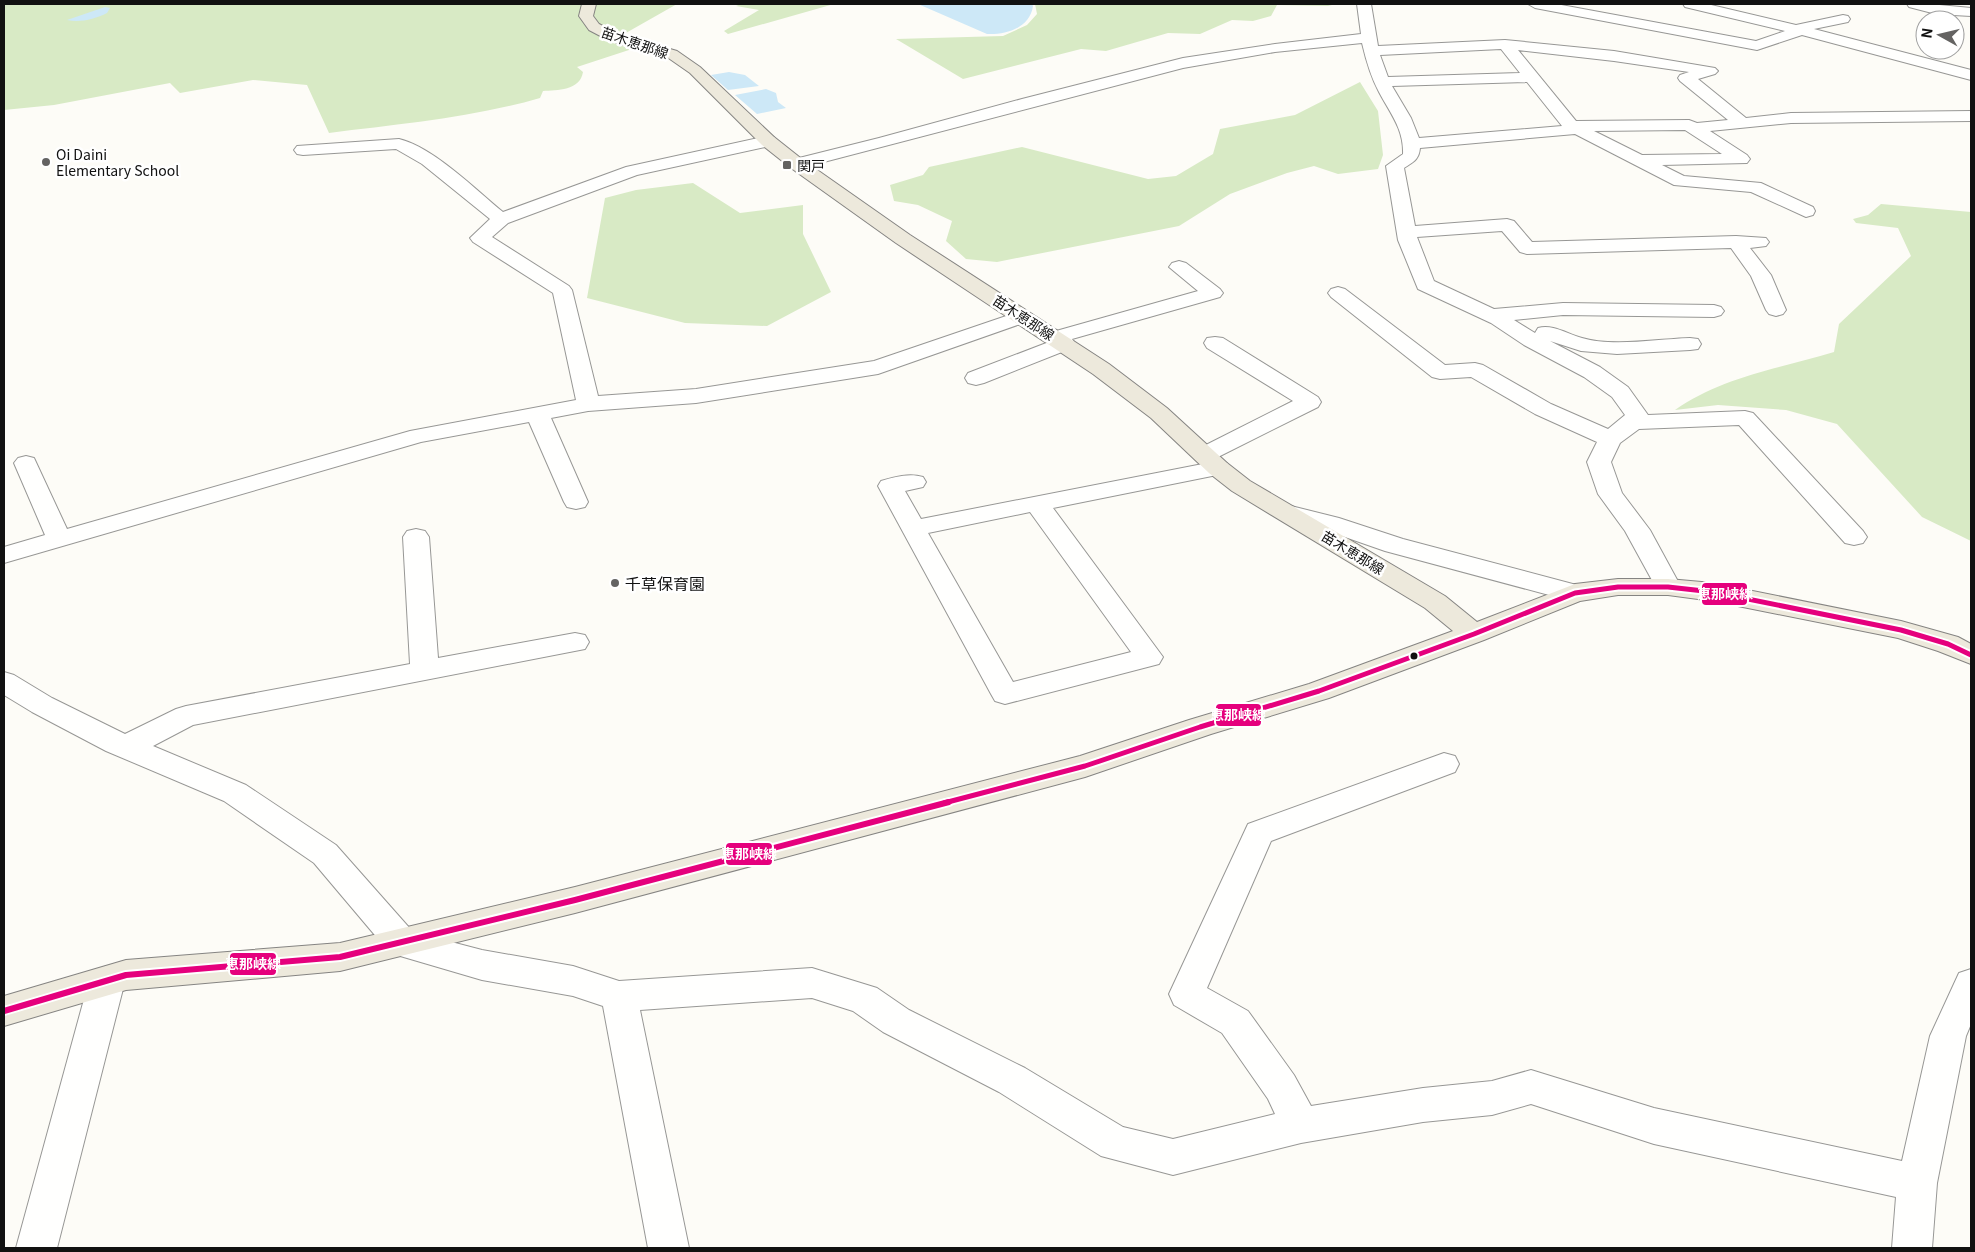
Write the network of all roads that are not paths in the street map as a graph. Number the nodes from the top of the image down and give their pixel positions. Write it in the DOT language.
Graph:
graph roads {
  1 [pos="589,4"];
  2 [pos="1364,4"];
  3 [pos="1535,4"];
  4 [pos="1690,4"];
  5 [pos="1914,4"];
  6 [pos="1971,12"];
  7 [pos="1842,19"];
  8 [pos="1798,29"];
  9 [pos="1370,44"];
  10 [pos="1505,44"];
  11 [pos="1971,75"];
  12 [pos="1531,77"];
  13 [pos="1382,82"];
  14 [pos="1971,116"];
  15 [pos="1742,123"];
  16 [pos="1575,127"];
  17 [pos="1695,128"];
  18 [pos="768,141"];
  19 [pos="1412,144"];
  20 [pos="303,150"];
  21 [pos="1640,160"];
  22 [pos="797,164"];
  23 [pos="1806,211"];
  24 [pos="501,218"];
  25 [pos="1407,232"];
  26 [pos="1736,242"];
  27 [pos="1758,242"];
  28 [pos="1179,267"];
  29 [pos="1338,293"];
  30 [pos="1776,310"];
  31 [pos="1714,311"];
  32 [pos="1491,316"];
  33 [pos="1022,317"];
  34 [pos="1060,340"];
  35 [pos="1215,343"];
  36 [pos="1690,344"];
  37 [pos="976,378"];
  38 [pos="588,404"];
  39 [pos="537,413"];
  40 [pos="1633,422"];
  41 [pos="1610,439"];
  42 [pos="1211,462"];
  43 [pos="26,464"];
  44 [pos="914,482"];
  45 [pos="576,502"];
  46 [pos="1037,504"];
  47 [pos="1291,514"];
  48 [pos="913,528"];
  49 [pos="416,537"];
  50 [pos="1854,537"];
  51 [pos="59,539"];
  52 [pos="4,554"];
  53 [pos="1668,587"];
  54 [pos="1575,593"];
  55 [pos="1474,634"];
  56 [pos="575,642"];
  57 [pos="1971,654"];
  58 [pos="425,670"];
  59 [pos="4,682"];
  60 [pos="126,747"];
  61 [pos="1444,764"];
  62 [pos="402,943"];
  63 [pos="107,981"];
  64 [pos="1971,984"];
  65 [pos="619,996"];
  66 [pos="4,1011"];
  67 [pos="1300,1125"];
  68 [pos="1918,1183"];
  69 [pos="36,1248"];
  70 [pos="668,1248"];
  71 [pos="1912,1248"];
  1 -- 18 [label="main road, 苗木恵那線"];
  2 -- 9 [label="street"];
  3 -- 8 [label="street"];
  4 -- 8 [label="street"];
  5 -- 6 [label="street"];
  7 -- 8 [label="street"];
  8 -- 11 [label="street"];
  9 -- 10 [label="street"];
  9 -- 13 [label="street"];
  9 -- 22 [label="street"];
  10 -- 12 [label="street"];
  10 -- 15 [label="street"];
  12 -- 13 [label="street"];
  12 -- 16 [label="street"];
  13 -- 19 [label="street"];
  14 -- 15 [label="street"];
  15 -- 17 [label="street"];
  16 -- 17 [label="street"];
  16 -- 19 [label="street"];
  16 -- 21 [label="street"];
  17 -- 21 [label="street"];
  18 -- 22 [label="main road, 苗木恵那線"];
  18 -- 24 [label="street"];
  19 -- 25 [label="street"];
  20 -- 24 [label="street"];
  21 -- 23 [label="street"];
  22 -- 33 [label="main road, 苗木恵那線"];
  24 -- 38 [label="street"];
  25 -- 26 [label="street"];
  25 -- 32 [label="street"];
  26 -- 27 [label="street"];
  26 -- 30 [label="street"];
  28 -- 34 [label="street"];
  29 -- 41 [label="street"];
  31 -- 32 [label="street"];
  32 -- 36 [label="street"];
  32 -- 40 [label="street"];
  33 -- 34 [label="main road, 苗木恵那線"];
  33 -- 38 [label="street"];
  34 -- 37 [label="street"];
  34 -- 42 [label="main road, 苗木恵那線"];
  35 -- 42 [label="street"];
  38 -- 39 [label="street"];
  39 -- 45 [label="street"];
  39 -- 51 [label="street"];
  40 -- 41 [label="street"];
  40 -- 50 [label="street"];
  41 -- 53 [label="street"];
  42 -- 46 [label="street"];
  42 -- 47 [label="main road, 苗木恵那線"];
  43 -- 51 [label="street"];
  44 -- 48 [label="street"];
  46 -- 48 [label="street"];
  46 -- 48 [label="street"];
  47 -- 54 [label="street"];
  47 -- 55 [label="main road, 苗木恵那線"];
  49 -- 58 [label="street"];
  51 -- 52 [label="street"];
  53 -- 54 [label="main road"];
  53 -- 57 [label="main road"];
  54 -- 55 [label="main road"];
  55 -- 62 [label="main road"];
  56 -- 58 [label="street"];
  58 -- 60 [label="street"];
  59 -- 60 [label="street"];
  60 -- 62 [label="street"];
  61 -- 67 [label="street"];
  62 -- 63 [label="main road"];
  62 -- 65 [label="street"];
  63 -- 66 [label="main road"];
  63 -- 69 [label="street"];
  64 -- 68 [label="street"];
  65 -- 67 [label="street"];
  65 -- 70 [label="street"];
  67 -- 68 [label="street"];
  68 -- 71 [label="street"];
}
